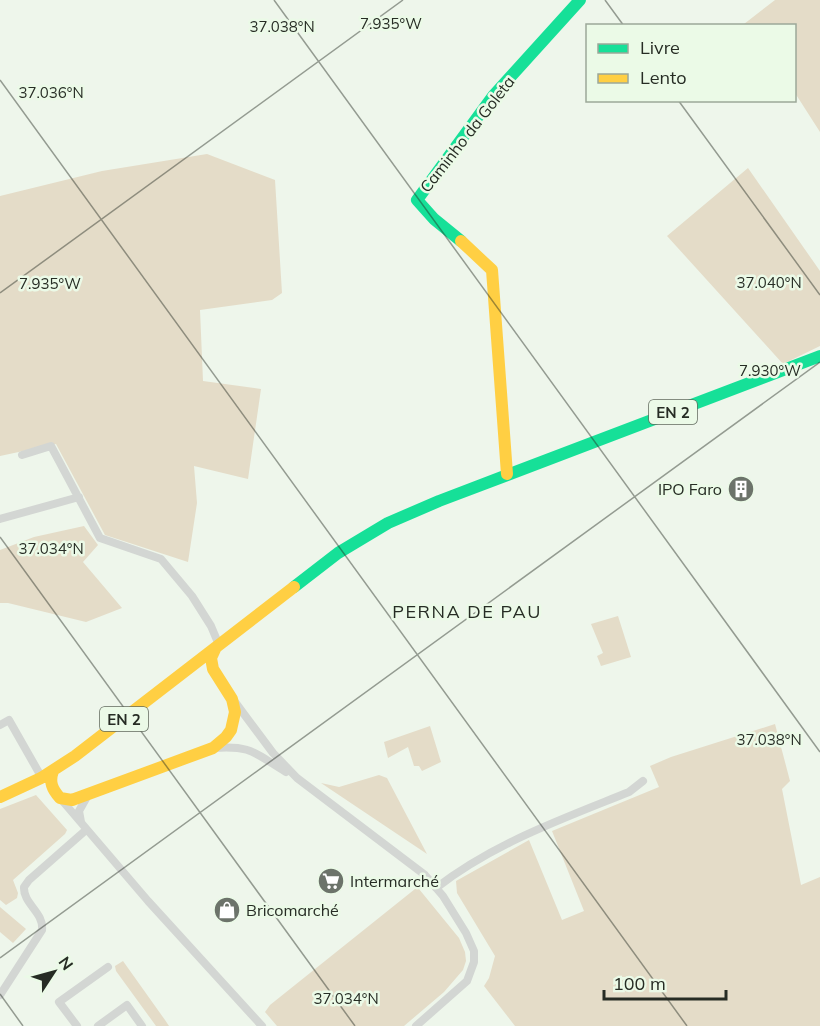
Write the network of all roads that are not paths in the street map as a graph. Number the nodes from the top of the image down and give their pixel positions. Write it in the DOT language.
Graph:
graph roads {
  1 [pos="580,0"];
  2 [pos="820,356"];
  3 [pos="22,455"];
  4 [pos="507,474"];
  5 [pos="79,496"];
  6 [pos="0,519"];
  7 [pos="218,646"];
  8 [pos="193,665"];
  9 [pos="213,669"];
  10 [pos="232,699"];
  11 [pos="0,725"];
  12 [pos="213,748"];
  13 [pos="47,775"];
  14 [pos="297,778"];
  15 [pos="643,781"];
  16 [pos="29,784"];
  17 [pos="88,795"];
  18 [pos="58,796"];
  19 [pos="0,797"];
  20 [pos="84,827"];
  21 [pos="436,888"];
  22 [pos="108,967"];
  23 [pos="0,995"];
  24 [pos="77,1026"];
  25 [pos="98,1026"];
  26 [pos="142,1026"];
  27 [pos="262,1026"];
  28 [pos="416,1026"];
  1 -- 4 [label="main road, Caminho da Goleta"];
  2 -- 4 [label="main road, EN 2"];
  3 -- 5 [label="street"];
  4 -- 7 [label="main road, EN 2"];
  5 -- 6 [label="street"];
  5 -- 7 [label="street"];
  7 -- 8 [label="main road, EN 2"];
  7 -- 9 [label="main road"];
  8 -- 9 [label="main road"];
  8 -- 13 [label="main road, EN 2"];
  9 -- 10 [label="main road"];
  10 -- 12 [label="main road"];
  10 -- 14 [label="street"];
  11 -- 13 [label="street"];
  12 -- 14 [label="street"];
  12 -- 17 [label="main road"];
  13 -- 16 [label="main road, EN 2"];
  13 -- 18 [label="main road"];
  14 -- 21 [label="street"];
  15 -- 21 [label="street"];
  16 -- 18 [label="main road"];
  16 -- 19 [label="main road, EN 2"];
  17 -- 18 [label="main road"];
  17 -- 20 [label="street"];
  18 -- 20 [label="street"];
  20 -- 23 [label="street"];
  20 -- 27 [label="street"];
  21 -- 28 [label="street"];
  22 -- 24 [label="street"];
  25 -- 26 [label="street"];
}
